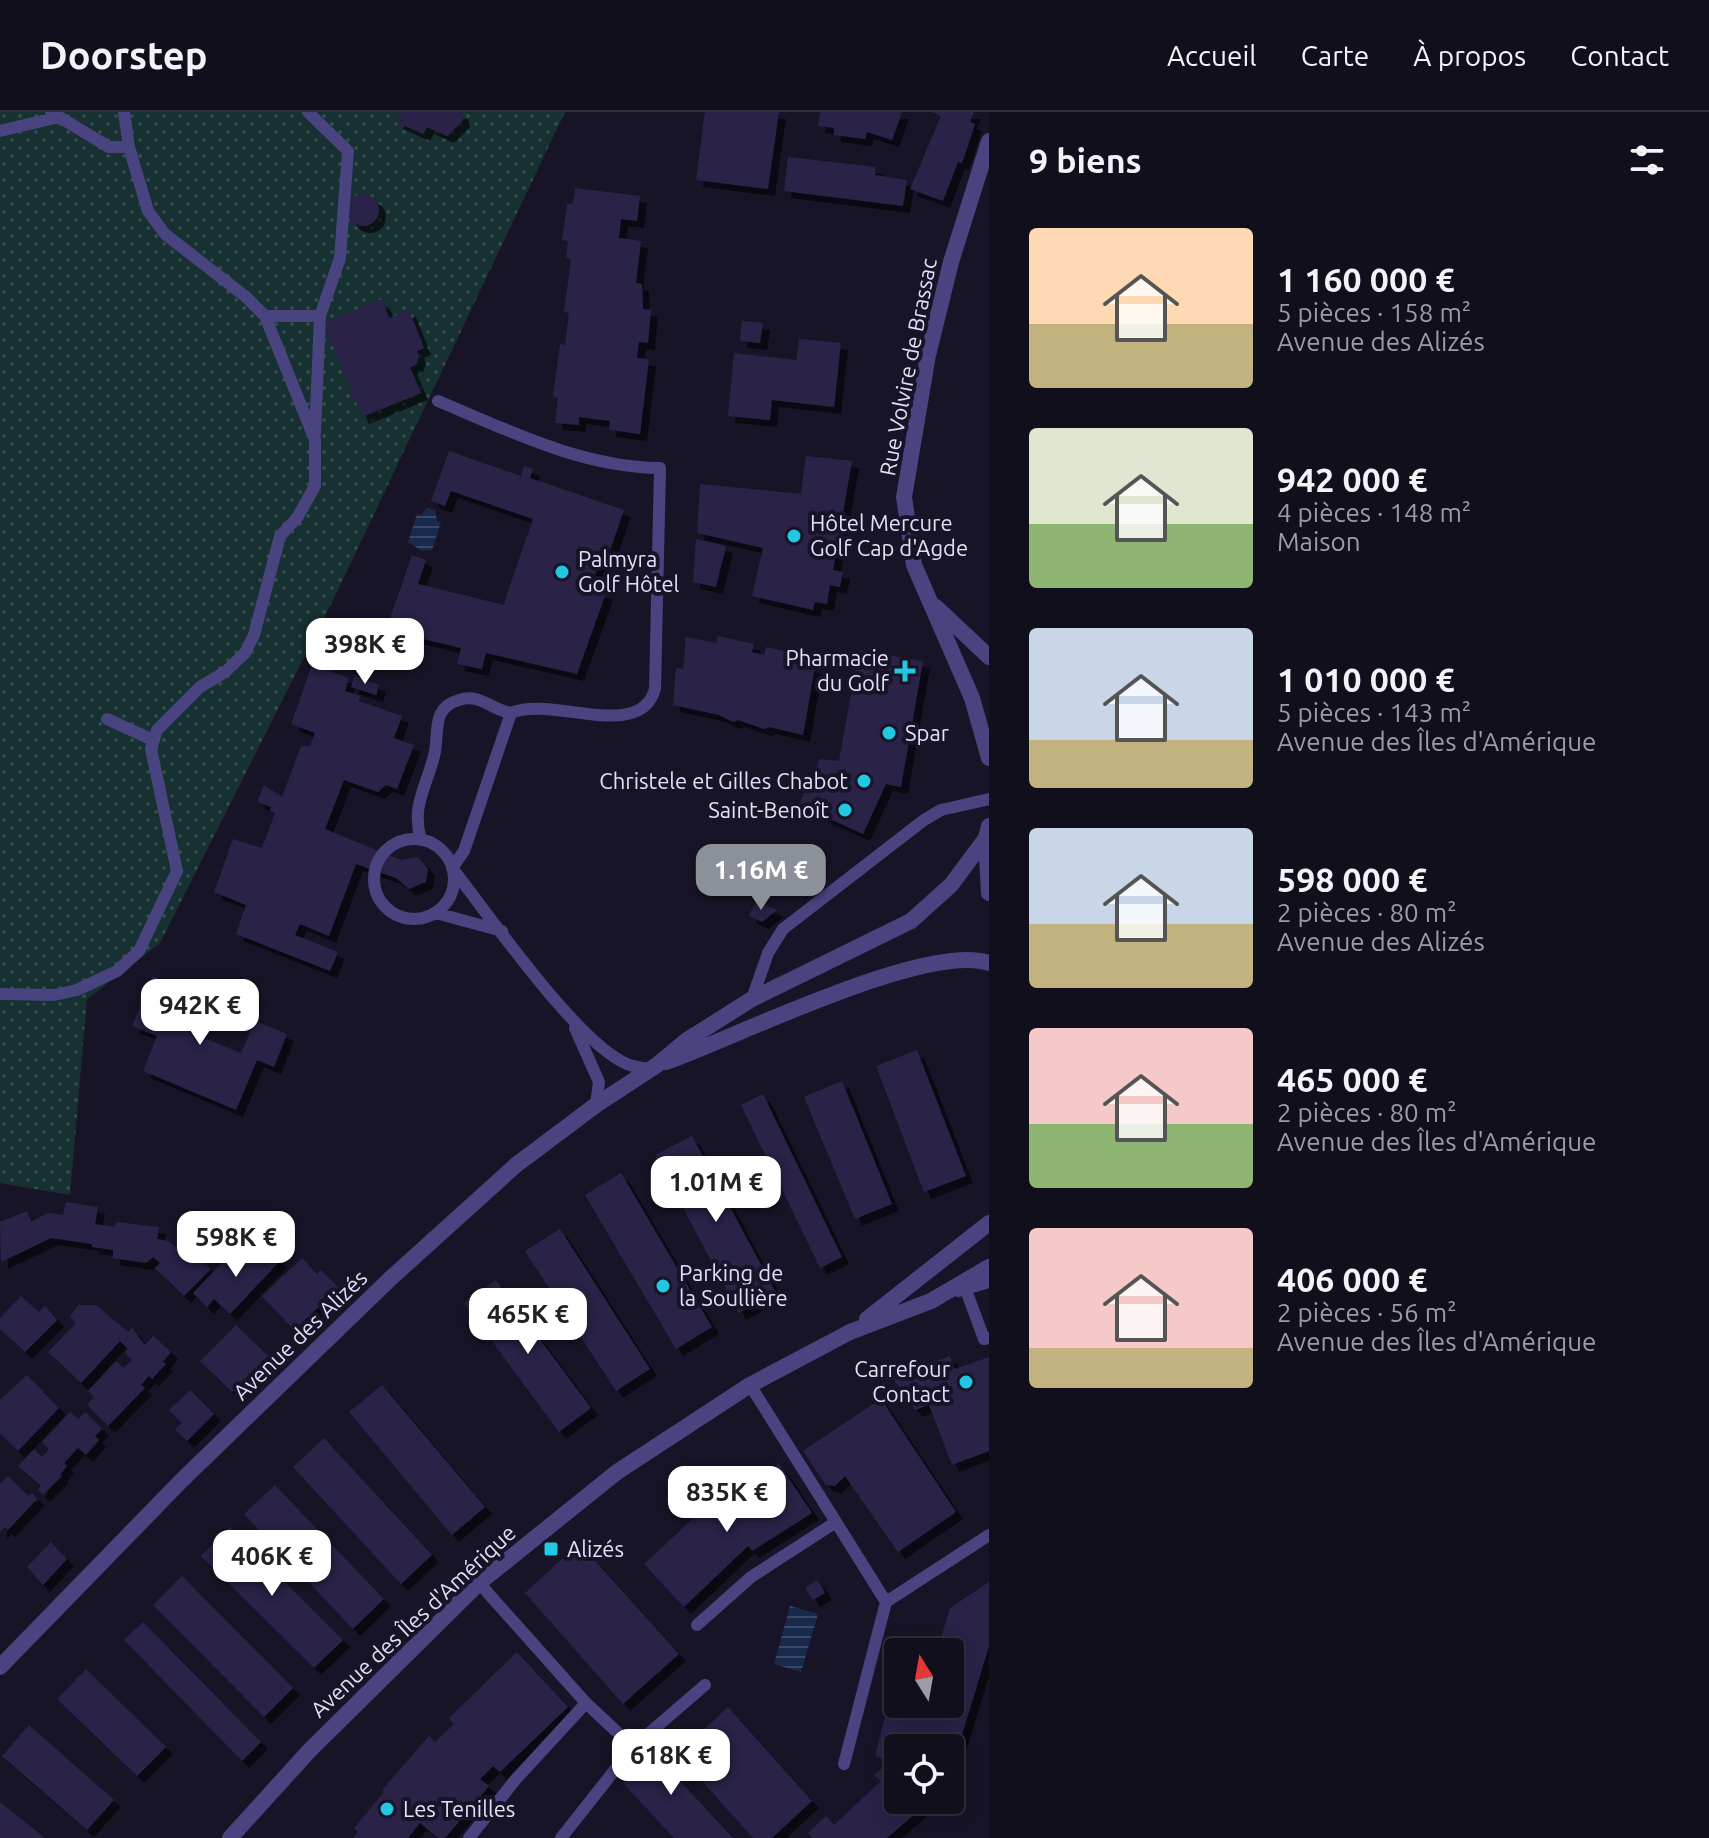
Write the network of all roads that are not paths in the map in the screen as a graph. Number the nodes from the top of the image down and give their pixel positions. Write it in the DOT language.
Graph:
graph roads {
  1 [pos="124,112"];
  2 [pos="308,112"];
  3 [pos="55,114"];
  4 [pos="0,131"];
  5 [pos="989,141"];
  6 [pos="129,147"];
  7 [pos="265,316"];
  8 [pos="320,316"];
  9 [pos="438,401"];
  10 [pos="315,440"];
  11 [pos="932,603"];
  12 [pos="989,657"];
  13 [pos="511,713"];
  14 [pos="107,719"];
  15 [pos="153,740"];
  16 [pos="989,758"];
  17 [pos="989,799"];
  18 [pos="987,832"];
  19 [pos="421,840"];
  20 [pos="452,868"];
  21 [pos="989,893"];
  22 [pos="436,913"];
  23 [pos="502,931"];
  24 [pos="989,963"];
  25 [pos="0,994"];
  26 [pos="752,999"];
  27 [pos="570,1018"];
  28 [pos="654,1067"];
  29 [pos="596,1105"];
  30 [pos="989,1223"];
  31 [pos="989,1267"];
  32 [pos="989,1282"];
  33 [pos="966,1290"];
  34 [pos="947,1292"];
  35 [pos="850,1332"];
  36 [pos="989,1338"];
  37 [pos="750,1385"];
  38 [pos="836,1522"];
  39 [pos="989,1535"];
  40 [pos="479,1583"];
  41 [pos="886,1602"];
  42 [pos="697,1625"];
  43 [pos="0,1667"];
  44 [pos="705,1685"];
  45 [pos="586,1703"];
  46 [pos="633,1747"];
  47 [pos="844,1764"];
  48 [pos="230,1838"];
  49 [pos="469,1838"];
  50 [pos="561,1838"];
  1 -- 6 [label="lane"];
  2 -- 8 [label="lane"];
  3 -- 4 [label="lane"];
  3 -- 6 [label="lane"];
  5 -- 11 [label="street, Rue Volvire de Brassac"];
  6 -- 7 [label="lane"];
  7 -- 8 [label="lane"];
  7 -- 10 [label="lane"];
  8 -- 10 [label="lane"];
  9 -- 13 [label="lane"];
  10 -- 15 [label="lane"];
  11 -- 12 [label="street, Rue Volvire de Brassac"];
  11 -- 16 [label="street, Rue Volvire de Brassac"];
  13 -- 19 [label="lane"];
  13 -- 20 [label="lane"];
  14 -- 15 [label="lane"];
  15 -- 25 [label="lane"];
  17 -- 26 [label="lane"];
  18 -- 21 [label="street"];
  18 -- 26 [label="street, Avenue des Alizés"];
  19 -- 20 [label="lane"];
  19 -- 22 [label="lane"];
  20 -- 22 [label="lane"];
  20 -- 23 [label="lane"];
  22 -- 23 [label="lane"];
  23 -- 27 [label="lane"];
  24 -- 28 [label="street, Avenue des Alizés"];
  26 -- 28 [label="street, Avenue des Alizés"];
  27 -- 28 [label="lane"];
  27 -- 29 [label="lane"];
  28 -- 29 [label="street, Avenue des Alizés"];
  29 -- 43 [label="street, Avenue des Alizés"];
  30 -- 35 [label="street, Avenue des Îles d'Amérique"];
  31 -- 34 [label="street, Avenue des Îles d'Amérique"];
  32 -- 33 [label="lane"];
  33 -- 34 [label="lane"];
  33 -- 36 [label="lane"];
  34 -- 35 [label="street, Avenue des Îles d'Amérique"];
  35 -- 37 [label="street, Avenue des Îles d'Amérique"];
  37 -- 38 [label="lane"];
  37 -- 40 [label="street, Avenue des Îles d'Amérique"];
  38 -- 41 [label="lane"];
  38 -- 42 [label="lane"];
  39 -- 41 [label="lane"];
  40 -- 45 [label="lane"];
  40 -- 48 [label="street, Avenue des Îles d'Amérique"];
  41 -- 47 [label="lane"];
  44 -- 46 [label="lane"];
  45 -- 46 [label="lane"];
  45 -- 49 [label="lane"];
  46 -- 50 [label="lane"];
}
